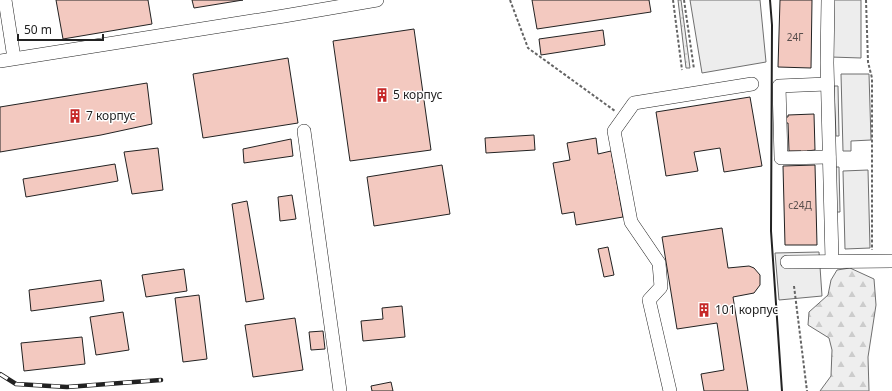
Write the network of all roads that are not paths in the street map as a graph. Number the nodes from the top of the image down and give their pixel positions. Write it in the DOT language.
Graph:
graph roads {
  1 [pos="5,0"];
  2 [pos="377,0"];
  3 [pos="828,0"];
  4 [pos="14,58"];
  5 [pos="0,61"];
  6 [pos="752,84"];
  7 [pos="827,84"];
  8 [pos="304,131"];
  9 [pos="829,157"];
  10 [pos="832,260"];
  11 [pos="892,261"];
  12 [pos="787,262"];
  13 [pos="340,391"];
  14 [pos="670,391"];
  1 -- 4 [label="lane"];
  2 -- 4 [label="lane"];
  3 -- 7 [label="lane"];
  4 -- 5 [label="lane"];
  6 -- 14 [label="lane"];
  7 -- 9 [label="lane"];
  7 -- 9 [label="lane"];
  8 -- 13 [label="lane"];
  9 -- 10 [label="lane"];
  10 -- 11 [label="lane"];
  10 -- 12 [label="lane"];
}
